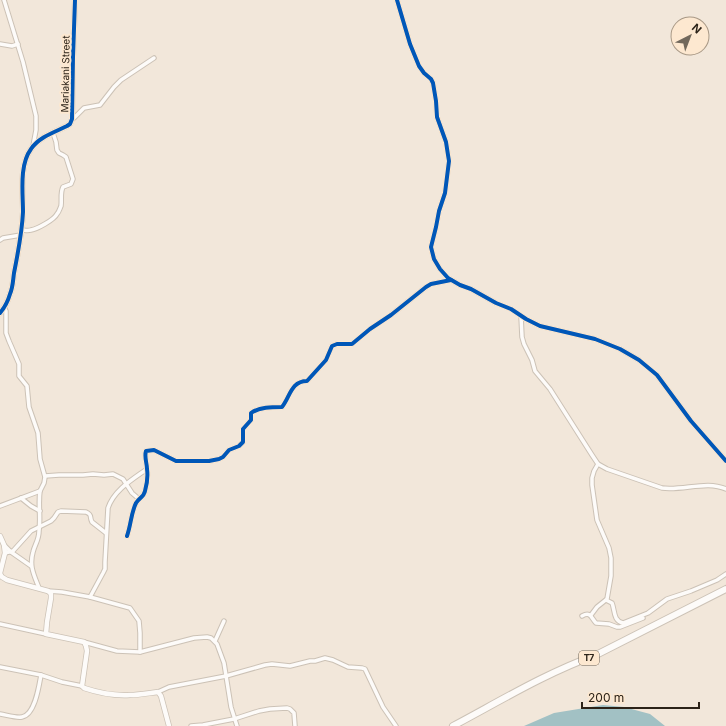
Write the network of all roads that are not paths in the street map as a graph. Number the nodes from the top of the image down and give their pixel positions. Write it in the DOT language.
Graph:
graph roads {
  1 [pos="4,0"];
  2 [pos="75,0"];
  3 [pos="397,0"];
  4 [pos="0,44"];
  5 [pos="18,44"];
  6 [pos="154,58"];
  7 [pos="72,119"];
  8 [pos="53,133"];
  9 [pos="33,146"];
  10 [pos="21,232"];
  11 [pos="1,238"];
  12 [pos="451,280"];
  13 [pos="4,307"];
  14 [pos="0,313"];
  15 [pos="521,316"];
  16 [pos="726,461"];
  17 [pos="598,464"];
  18 [pos="147,469"];
  19 [pos="45,476"];
  20 [pos="127,484"];
  21 [pos="726,484"];
  22 [pos="718,486"];
  23 [pos="726,489"];
  24 [pos="40,491"];
  25 [pos="21,498"];
  26 [pos="139,499"];
  27 [pos="0,506"];
  28 [pos="40,511"];
  29 [pos="40,528"];
  30 [pos="106,534"];
  31 [pos="0,536"];
  32 [pos="128,536"];
  33 [pos="4,545"];
  34 [pos="11,552"];
  35 [pos="4,553"];
  36 [pos="31,566"];
  37 [pos="726,574"];
  38 [pos="1,575"];
  39 [pos="39,588"];
  40 [pos="726,589"];
  41 [pos="48,590"];
  42 [pos="90,597"];
  43 [pos="606,600"];
  44 [pos="648,613"];
  45 [pos="590,615"];
  46 [pos="582,616"];
  47 [pos="224,621"];
  48 [pos="0,624"];
  49 [pos="46,634"];
  50 [pos="215,641"];
  51 [pos="84,642"];
  52 [pos="140,652"];
  53 [pos="0,667"];
  54 [pos="41,675"];
  55 [pos="226,676"];
  56 [pos="82,686"];
  57 [pos="158,692"];
  58 [pos="0,714"];
  59 [pos="234,719"];
  60 [pos="169,726"];
  61 [pos="191,726"];
  62 [pos="237,726"];
  63 [pos="295,726"];
  64 [pos="396,726"];
  65 [pos="453,726"];
  1 -- 5 [label="street"];
  2 -- 7 [label="street, Mariakani Street"];
  3 -- 12 [label="street"];
  4 -- 5 [label="street"];
  5 -- 9 [label="street"];
  6 -- 7 [label="street"];
  7 -- 8 [label="street, Mariakani Street"];
  8 -- 9 [label="street, Mariakani Street"];
  8 -- 10 [label="street"];
  9 -- 10 [label="street, Mariakani Street"];
  10 -- 11 [label="street"];
  10 -- 13 [label="street, Mariakani Street"];
  12 -- 15 [label="street"];
  12 -- 18 [label="street"];
  13 -- 14 [label="street, Mariakani Street"];
  13 -- 19 [label="street"];
  15 -- 16 [label="street"];
  15 -- 17 [label="street"];
  17 -- 22 [label="street"];
  17 -- 43 [label="street"];
  18 -- 20 [label="street"];
  18 -- 26 [label="street"];
  19 -- 20 [label="street"];
  19 -- 24 [label="street"];
  20 -- 26 [label="street"];
  20 -- 30 [label="street"];
  21 -- 22 [label="street"];
  22 -- 23 [label="street"];
  24 -- 25 [label="street"];
  24 -- 28 [label="street"];
  25 -- 27 [label="street"];
  25 -- 28 [label="street"];
  26 -- 32 [label="street"];
  28 -- 29 [label="street"];
  29 -- 30 [label="street"];
  29 -- 34 [label="street"];
  29 -- 36 [label="street"];
  30 -- 42 [label="street"];
  31 -- 33 [label="street"];
  33 -- 34 [label="street"];
  33 -- 35 [label="street"];
  34 -- 35 [label="street"];
  34 -- 36 [label="street"];
  35 -- 38 [label="street"];
  36 -- 39 [label="street"];
  37 -- 44 [label="street"];
  38 -- 39 [label="street"];
  39 -- 41 [label="street"];
  40 -- 65 [label="highway, T7"];
  41 -- 42 [label="street"];
  41 -- 49 [label="street"];
  42 -- 52 [label="street"];
  43 -- 44 [label="street"];
  43 -- 45 [label="street"];
  44 -- 45 [label="street"];
  45 -- 46 [label="street"];
  47 -- 50 [label="street"];
  48 -- 49 [label="street"];
  49 -- 51 [label="street"];
  50 -- 52 [label="street"];
  50 -- 55 [label="street"];
  51 -- 52 [label="street"];
  51 -- 56 [label="street"];
  53 -- 54 [label="street"];
  54 -- 56 [label="street"];
  54 -- 58 [label="street"];
  55 -- 57 [label="street"];
  55 -- 59 [label="street"];
  55 -- 64 [label="street"];
  56 -- 57 [label="street"];
  57 -- 60 [label="street"];
  59 -- 61 [label="street"];
  59 -- 62 [label="street"];
  59 -- 63 [label="street"];
}
